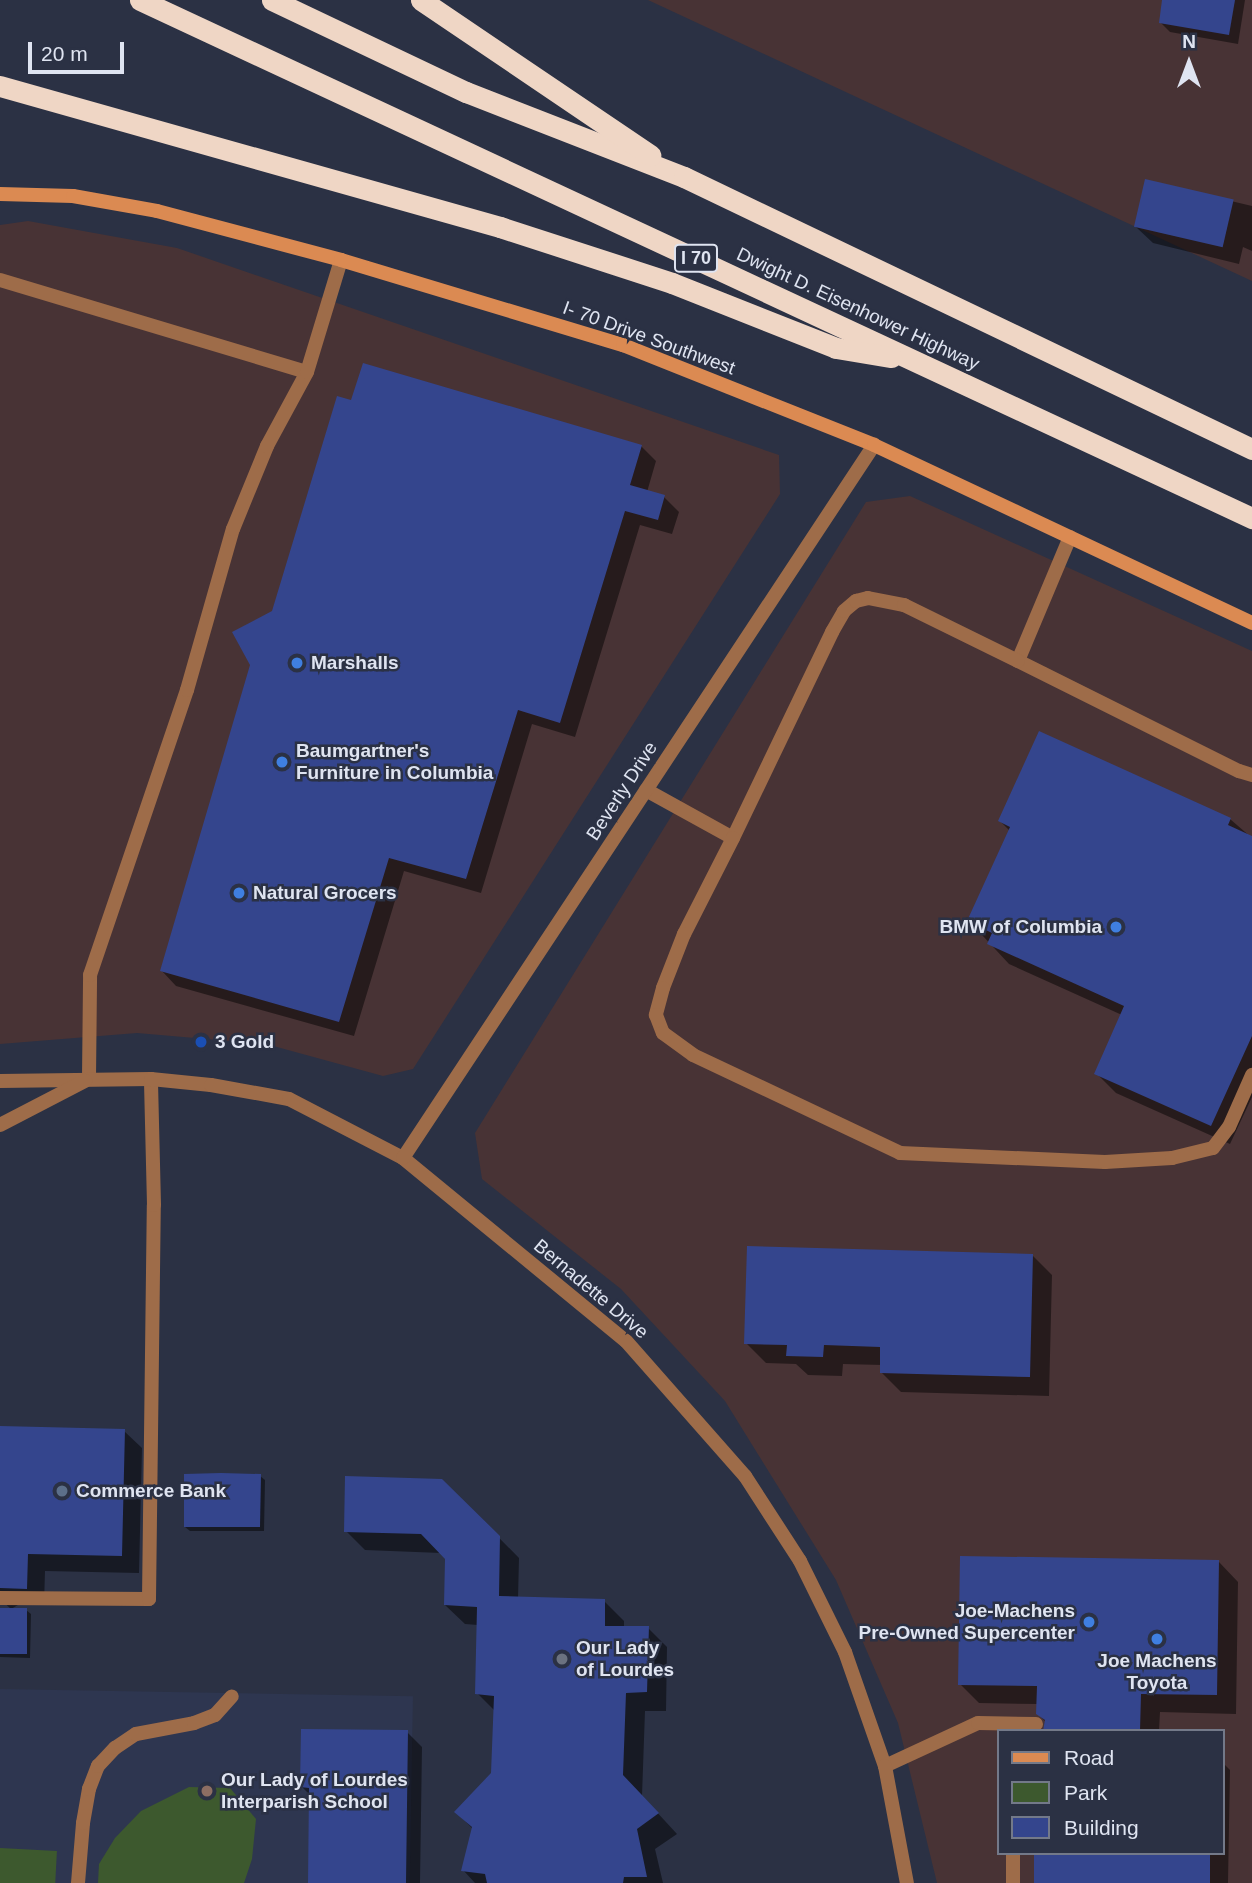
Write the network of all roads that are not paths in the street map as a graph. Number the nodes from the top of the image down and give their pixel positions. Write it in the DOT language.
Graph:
graph roads {
  1 [pos="140,0"];
  2 [pos="272,0"];
  3 [pos="421,0"];
  4 [pos="0,86"];
  5 [pos="684,177"];
  6 [pos="0,194"];
  7 [pos="341,260"];
  8 [pos="0,280"];
  9 [pos="914,360"];
  10 [pos="307,372"];
  11 [pos="874,445"];
  12 [pos="1252,449"];
  13 [pos="1252,518"];
  14 [pos="1070,537"];
  15 [pos="1252,622"];
  16 [pos="1018,661"];
  17 [pos="1252,775"];
  18 [pos="646,790"];
  19 [pos="733,838"];
  20 [pos="1252,1075"];
  21 [pos="89,1078"];
  22 [pos="150,1079"];
  23 [pos="0,1081"];
  24 [pos="0,1125"];
  25 [pos="403,1158"];
  26 [pos="0,1598"];
  27 [pos="232,1696"];
  28 [pos="1036,1724"];
  29 [pos="1013,1728"];
  30 [pos="885,1766"];
  31 [pos="1013,1855"];
  32 [pos="78,1883"];
  33 [pos="907,1883"];
  34 [pos="1013,1883"];
  1 -- 9 [label="highway, Dwight D. Eisenhower Highway / I 70"];
  2 -- 5 [label="highway"];
  3 -- 5 [label="highway"];
  4 -- 9 [label="highway"];
  5 -- 12 [label="highway"];
  6 -- 7 [label="street, I- 70 Drive Southwest"];
  7 -- 10 [label="street"];
  7 -- 11 [label="street, I- 70 Drive Southwest"];
  8 -- 10 [label="street"];
  9 -- 13 [label="highway, Dwight D. Eisenhower Highway / I 70"];
  10 -- 21 [label="street"];
  11 -- 14 [label="street, I- 70 Drive Southwest"];
  11 -- 18 [label="street, Beverly Drive"];
  14 -- 15 [label="street, I- 70 Drive Southwest"];
  14 -- 16 [label="street"];
  16 -- 17 [label="street"];
  16 -- 19 [label="street"];
  18 -- 19 [label="street"];
  18 -- 25 [label="street, Beverly Drive"];
  19 -- 20 [label="street"];
  21 -- 22 [label="street, Bernadette Drive"];
  21 -- 23 [label="street, Bernadette Drive"];
  21 -- 24 [label="street, Bernadette Drive"];
  22 -- 25 [label="street, Bernadette Drive"];
  22 -- 26 [label="street"];
  25 -- 30 [label="street, Bernadette Drive"];
  27 -- 32 [label="street"];
  28 -- 29 [label="street"];
  29 -- 30 [label="street"];
  30 -- 33 [label="street, Bernadette Drive"];
  31 -- 34 [label="street"];
}
